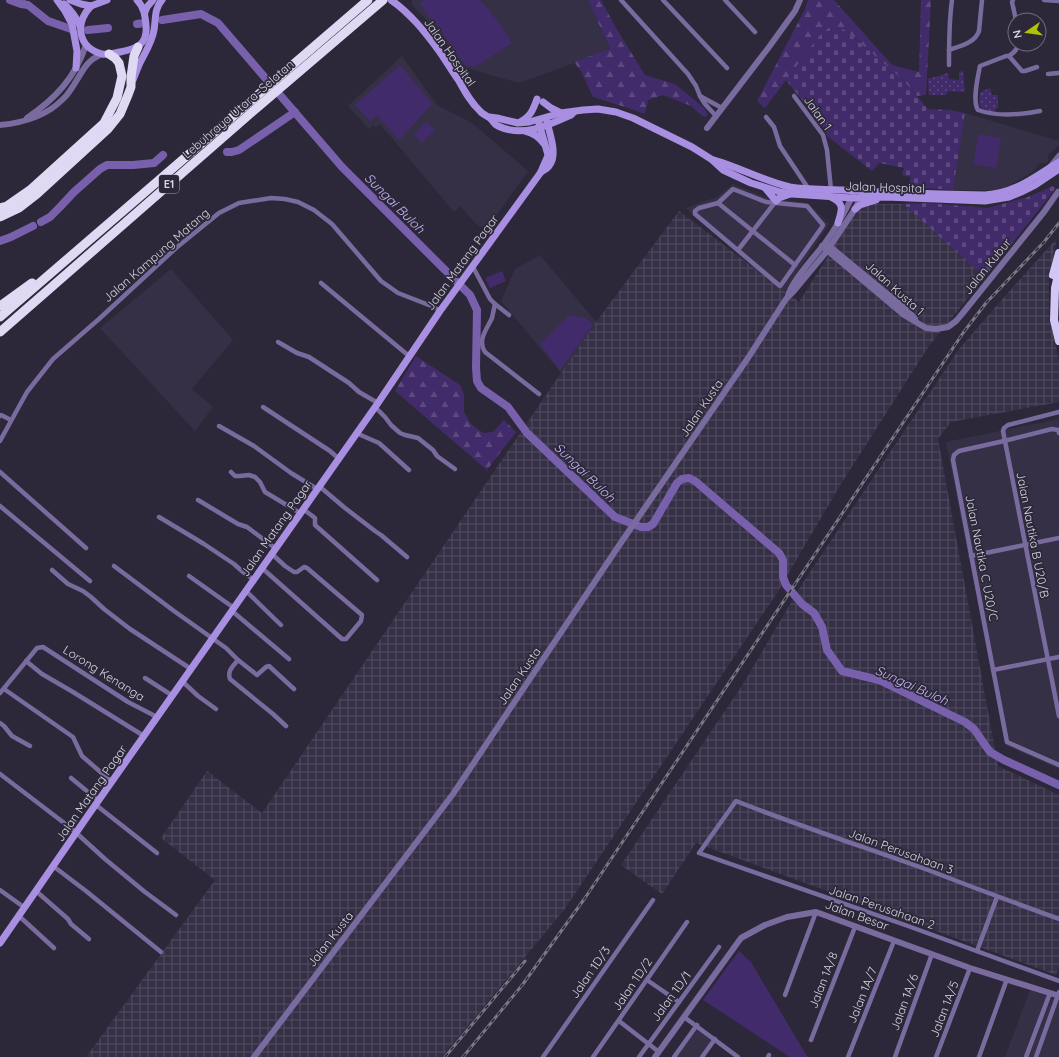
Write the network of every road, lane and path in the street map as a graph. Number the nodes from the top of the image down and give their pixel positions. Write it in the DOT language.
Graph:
graph roads {
  1 [pos="58,0"];
  2 [pos="70,0"];
  3 [pos="106,0"];
  4 [pos="136,0"];
  5 [pos="153,0"];
  6 [pos="162,0"];
  7 [pos="383,0"];
  8 [pos="391,0"];
  9 [pos="621,0"];
  10 [pos="663,0"];
  11 [pos="725,0"];
  12 [pos="800,0"];
  13 [pos="952,0"];
  14 [pos="982,0"];
  15 [pos="1013,0"];
  16 [pos="1044,0"];
  17 [pos="99,1"];
  18 [pos="368,1"];
  19 [pos="1059,1"];
  20 [pos="91,6"];
  21 [pos="145,12"];
  22 [pos="1014,12"];
  23 [pos="80,26"];
  24 [pos="755,32"];
  25 [pos="86,45"];
  26 [pos="138,47"];
  27 [pos="949,50"];
  28 [pos="1013,52"];
  29 [pos="106,54"];
  30 [pos="1009,56"];
  31 [pos="949,65"];
  32 [pos="1037,67"];
  33 [pos="76,68"];
  34 [pos="727,68"];
  35 [pos="1059,73"];
  36 [pos="1048,74"];
  37 [pos="131,87"];
  38 [pos="700,96"];
  39 [pos="794,96"];
  40 [pos="257,102"];
  41 [pos="722,108"];
  42 [pos="1040,111"];
  43 [pos="574,112"];
  44 [pos="561,113"];
  45 [pos="716,116"];
  46 [pos="766,116"];
  47 [pos="489,117"];
  48 [pos="542,119"];
  49 [pos="24,120"];
  50 [pos="518,123"];
  51 [pos="0,125"];
  52 [pos="544,126"];
  53 [pos="707,128"];
  54 [pos="523,130"];
  55 [pos="548,151"];
  56 [pos="1059,155"];
  57 [pos="711,159"];
  58 [pos="1059,162"];
  59 [pos="1048,168"];
  60 [pos="1059,169"];
  61 [pos="541,172"];
  62 [pos="746,172"];
  63 [pos="808,188"];
  64 [pos="766,189"];
  65 [pos="780,192"];
  66 [pos="1058,192"];
  67 [pos="831,193"];
  68 [pos="792,194"];
  69 [pos="854,194"];
  70 [pos="862,194"];
  71 [pos="886,197"];
  72 [pos="775,202"];
  73 [pos="718,203"];
  74 [pos="0,208"];
  75 [pos="855,209"];
  76 [pos="0,217"];
  77 [pos="838,223"];
  78 [pos="753,232"];
  79 [pos="88,242"];
  80 [pos="823,244"];
  81 [pos="829,249"];
  82 [pos="738,250"];
  83 [pos="1059,253"];
  84 [pos="821,259"];
  85 [pos="837,259"];
  86 [pos="795,265"];
  87 [pos="473,267"];
  88 [pos="1059,270"];
  89 [pos="321,283"];
  90 [pos="788,298"];
  91 [pos="495,304"];
  92 [pos="0,306"];
  93 [pos="440,311"];
  94 [pos="509,315"];
  95 [pos="0,317"];
  96 [pos="1054,320"];
  97 [pos="920,325"];
  98 [pos="0,332"];
  99 [pos="278,342"];
  100 [pos="1059,342"];
  101 [pos="409,356"];
  102 [pos="539,394"];
  103 [pos="376,405"];
  104 [pos="263,407"];
  105 [pos="1059,412"];
  106 [pos="0,416"];
  107 [pos="11,420"];
  108 [pos="219,426"];
  109 [pos="1058,432"];
  110 [pos="356,433"];
  111 [pos="1004,441"];
  112 [pos="0,442"];
  113 [pos="338,458"];
  114 [pos="454,469"];
  115 [pos="409,470"];
  116 [pos="0,472"];
  117 [pos="231,472"];
  118 [pos="318,487"];
  119 [pos="198,500"];
  120 [pos="0,506"];
  121 [pos="302,511"];
  122 [pos="159,517"];
  123 [pos="1059,538"];
  124 [pos="1025,545"];
  125 [pos="86,548"];
  126 [pos="274,551"];
  127 [pos="971,556"];
  128 [pos="407,557"];
  129 [pos="114,566"];
  130 [pos="262,568"];
  131 [pos="52,570"];
  132 [pos="189,576"];
  133 [pos="254,580"];
  134 [pos="377,580"];
  135 [pos="90,581"];
  136 [pos="246,591"];
  137 [pos="233,610"];
  138 [pos="280,624"];
  139 [pos="213,638"];
  140 [pos="1059,657"];
  141 [pos="289,659"];
  142 [pos="238,660"];
  143 [pos="1048,660"];
  144 [pos="26,661"];
  145 [pos="191,669"];
  146 [pos="993,670"];
  147 [pos="145,678"];
  148 [pos="183,682"];
  149 [pos="4,689"];
  150 [pos="294,689"];
  151 [pos="0,693"];
  152 [pos="173,696"];
  153 [pos="216,709"];
  154 [pos="1059,716"];
  155 [pos="157,718"];
  156 [pos="0,723"];
  157 [pos="286,726"];
  158 [pos="144,736"];
  159 [pos="30,746"];
  160 [pos="1059,765"];
  161 [pos="0,774"];
  162 [pos="71,778"];
  163 [pos="112,782"];
  164 [pos="736,801"];
  165 [pos="97,803"];
  166 [pos="76,834"];
  167 [pos="157,854"];
  168 [pos="54,866"];
  169 [pos="0,890"];
  170 [pos="36,891"];
  171 [pos="998,897"];
  172 [pos="653,900"];
  173 [pos="25,908"];
  174 [pos="816,912"];
  175 [pos="176,914"];
  176 [pos="19,916"];
  177 [pos="1059,919"];
  178 [pos="687,922"];
  179 [pos="855,927"];
  180 [pos="1,938"];
  181 [pos="89,939"];
  182 [pos="894,941"];
  183 [pos="719,947"];
  184 [pos="54,948"];
  185 [pos="977,951"];
  186 [pos="160,952"];
  187 [pos="932,954"];
  188 [pos="970,968"];
  189 [pos="647,980"];
  190 [pos="1008,980"];
  191 [pos="1059,981"];
  192 [pos="1050,993"];
  193 [pos="785,995"];
  194 [pos="1059,995"];
  195 [pos="679,1002"];
  196 [pos="1057,1008"];
  197 [pos="684,1017"];
  198 [pos="619,1021"];
  199 [pos="697,1026"];
  200 [pos="715,1038"];
  201 [pos="811,1040"];
  202 [pos="649,1043"];
  203 [pos="657,1054"];
  204 [pos="254,1057"];
  205 [pos="544,1057"];
  206 [pos="593,1057"];
  207 [pos="639,1057"];
  208 [pos="674,1057"];
  209 [pos="702,1057"];
  210 [pos="738,1057"];
  211 [pos="848,1057"];
  212 [pos="895,1057"];
  213 [pos="936,1057"];
  214 [pos="979,1057"];
  215 [pos="1026,1057"];
  216 [pos="1036,1057"];
  1 -- 23 [label="main road"];
  1 -- 33 [label="main road"];
  2 -- 20 [label="main road"];
  3 -- 17 [label="main road"];
  4 -- 21 [label="main road"];
  5 -- 21 [label="main road"];
  6 -- 37 [label="main road"];
  7 -- 40 [label="highway, Lebuhraya Utara–Selatan / E1"];
  8 -- 47 [label="main road, Jalan Hospital"];
  9 -- 38 [label="street"];
  10 -- 34 [label="street"];
  11 -- 24 [label="street"];
  12 -- 41 [label="street"];
  13 -- 27 [label="street"];
  14 -- 27 [label="street"];
  15 -- 22 [label="street"];
  16 -- 19 [label="street"];
  17 -- 20 [label="main road"];
  18 -- 40 [label="highway, Lebuhraya Utara–Selatan / E1"];
  20 -- 23 [label="main road"];
  21 -- 26 [label="main road"];
  23 -- 25 [label="main road"];
  25 -- 29 [label="main road"];
  25 -- 33 [label="street"];
  26 -- 29 [label="main road"];
  26 -- 37 [label="highway"];
  27 -- 31 [label="street"];
  28 -- 30 [label="street"];
  29 -- 49 [label="street"];
  29 -- 74 [label="highway"];
  30 -- 32 [label="street"];
  30 -- 42 [label="street"];
  33 -- 49 [label="street"];
  35 -- 36 [label="street"];
  37 -- 76 [label="highway"];
  38 -- 41 [label="street"];
  38 -- 45 [label="street"];
  39 -- 67 [label="street, Jalan 1"];
  40 -- 79 [label="highway, Lebuhraya Utara–Selatan / E1"];
  40 -- 98 [label="highway, Lebuhraya Utara–Selatan / E1"];
  41 -- 45 [label="street"];
  43 -- 44 [label="main road, Jalan Hospital"];
  43 -- 52 [label="main road, Jalan Hospital"];
  43 -- 57 [label="main road, Jalan Hospital"];
  44 -- 48 [label="main road, Jalan Hospital"];
  44 -- 50 [label="main road"];
  45 -- 53 [label="street"];
  46 -- 63 [label="street"];
  47 -- 50 [label="main road, Jalan Hospital"];
  47 -- 54 [label="main road, Jalan Hospital"];
  48 -- 50 [label="main road, Jalan Hospital"];
  48 -- 52 [label="main road"];
  49 -- 51 [label="street"];
  52 -- 54 [label="main road, Jalan Hospital"];
  52 -- 55 [label="main road"];
  52 -- 61 [label="main road"];
  54 -- 55 [label="main road"];
  55 -- 61 [label="main road, Jalan Matang Pagar"];
  56 -- 59 [label="street"];
  57 -- 62 [label="main road, Jalan Hospital"];
  57 -- 64 [label="main road, Jalan Hospital"];
  58 -- 59 [label="main road, Jalan Hospital"];
  59 -- 70 [label="main road, Jalan Hospital"];
  60 -- 71 [label="main road, Jalan Hospital"];
  61 -- 87 [label="main road, Jalan Matang Pagar"];
  62 -- 63 [label="main road, Jalan Hospital"];
  62 -- 65 [label="main road"];
  63 -- 67 [label="main road, Jalan Hospital"];
  64 -- 65 [label="main road, Jalan Hospital"];
  64 -- 72 [label="main road"];
  65 -- 68 [label="main road, Jalan Hospital"];
  65 -- 72 [label="street"];
  66 -- 97 [label="street, Jalan Kubur"];
  67 -- 68 [label="main road, Jalan Hospital"];
  67 -- 69 [label="main road, Jalan Hospital"];
  67 -- 77 [label="main road"];
  68 -- 72 [label="main road"];
  69 -- 70 [label="main road, Jalan Hospital"];
  69 -- 77 [label="street, Jalan Kusta"];
  70 -- 71 [label="main road, Jalan Hospital"];
  70 -- 75 [label="street, Jalan Kusta"];
  71 -- 75 [label="main road"];
  72 -- 73 [label="street"];
  72 -- 78 [label="street"];
  72 -- 86 [label="street"];
  73 -- 78 [label="street"];
  73 -- 82 [label="street"];
  75 -- 81 [label="street, Jalan Kusta"];
  77 -- 80 [label="street, Jalan Kusta"];
  78 -- 82 [label="street"];
  78 -- 86 [label="street"];
  79 -- 92 [label="highway"];
  79 -- 95 [label="highway, Lebuhraya Utara–Selatan / E1"];
  80 -- 81 [label="street"];
  80 -- 90 [label="street, Jalan Kusta"];
  81 -- 84 [label="street, Jalan Kusta"];
  81 -- 85 [label="street, Jalan Kusta 1"];
  81 -- 97 [label="street, Jalan Kusta 1"];
  82 -- 86 [label="street"];
  83 -- 96 [label="highway"];
  84 -- 85 [label="street"];
  84 -- 90 [label="street, Jalan Kusta"];
  85 -- 97 [label="street, Jalan Kusta 1"];
  87 -- 91 [label="street"];
  87 -- 93 [label="main road, Jalan Matang Pagar"];
  88 -- 96 [label="highway"];
  89 -- 101 [label="street"];
  90 -- 204 [label="street, Jalan Kusta"];
  91 -- 94 [label="street"];
  91 -- 102 [label="street"];
  93 -- 101 [label="main road, Jalan Matang Pagar"];
  93 -- 107 [label="street, Jalan Kampung Matang"];
  96 -- 100 [label="highway"];
  99 -- 103 [label="street"];
  101 -- 103 [label="main road, Jalan Matang Pagar"];
  103 -- 110 [label="main road, Jalan Matang Pagar"];
  103 -- 114 [label="street"];
  104 -- 113 [label="street"];
  105 -- 111 [label="street, Jalan Nautika B U20/B"];
  106 -- 107 [label="street"];
  107 -- 112 [label="street, Jalan Kampung Matang"];
  108 -- 118 [label="street"];
  109 -- 111 [label="street"];
  110 -- 113 [label="main road, Jalan Matang Pagar"];
  110 -- 115 [label="street"];
  111 -- 124 [label="street, Jalan Nautika B U20/B"];
  111 -- 127 [label="street, Jalan Nautika C U20/C"];
  113 -- 118 [label="main road, Jalan Matang Pagar"];
  116 -- 125 [label="street"];
  117 -- 121 [label="street"];
  118 -- 121 [label="main road, Jalan Matang Pagar"];
  118 -- 128 [label="street"];
  119 -- 126 [label="street"];
  120 -- 135 [label="street"];
  121 -- 126 [label="main road, Jalan Matang Pagar"];
  121 -- 134 [label="street"];
  122 -- 133 [label="street"];
  123 -- 124 [label="street"];
  124 -- 127 [label="street"];
  124 -- 143 [label="street, Jalan Nautika B U20/B"];
  126 -- 130 [label="main road, Jalan Matang Pagar"];
  126 -- 130 [label="street"];
  127 -- 146 [label="street, Jalan Nautika C U20/C"];
  129 -- 139 [label="street"];
  130 -- 133 [label="main road, Jalan Matang Pagar"];
  131 -- 145 [label="street"];
  132 -- 137 [label="street"];
  133 -- 136 [label="main road, Jalan Matang Pagar"];
  136 -- 137 [label="main road, Jalan Matang Pagar"];
  136 -- 138 [label="street"];
  137 -- 139 [label="main road, Jalan Matang Pagar"];
  137 -- 141 [label="street"];
  139 -- 142 [label="street"];
  139 -- 145 [label="main road, Jalan Matang Pagar"];
  140 -- 143 [label="street"];
  142 -- 150 [label="street"];
  142 -- 157 [label="street"];
  143 -- 146 [label="street"];
  143 -- 154 [label="street, Jalan Nautika B U20/B"];
  144 -- 149 [label="street"];
  144 -- 155 [label="street, Lorong Kenanga"];
  144 -- 158 [label="street"];
  145 -- 148 [label="main road, Jalan Matang Pagar"];
  146 -- 160 [label="street, Jalan Nautika C U20/C"];
  147 -- 152 [label="street"];
  148 -- 152 [label="main road, Jalan Matang Pagar"];
  148 -- 153 [label="street"];
  149 -- 151 [label="street"];
  149 -- 163 [label="street"];
  152 -- 155 [label="main road, Jalan Matang Pagar"];
  155 -- 158 [label="main road, Jalan Matang Pagar"];
  156 -- 159 [label="street"];
  158 -- 163 [label="main road, Jalan Matang Pagar"];
  161 -- 166 [label="street"];
  162 -- 165 [label="street"];
  163 -- 165 [label="main road, Jalan Matang Pagar"];
  164 -- 171 [label="street, Jalan Perusahaan 3"];
  164 -- 185 [label="street, Jalan Perusahaan 2"];
  165 -- 166 [label="main road, Jalan Matang Pagar"];
  165 -- 167 [label="street"];
  166 -- 168 [label="main road, Jalan Matang Pagar"];
  166 -- 175 [label="street"];
  168 -- 170 [label="main road, Jalan Matang Pagar"];
  168 -- 186 [label="street"];
  169 -- 173 [label="street"];
  170 -- 173 [label="main road, Jalan Matang Pagar"];
  170 -- 181 [label="street"];
  171 -- 177 [label="street, Jalan Perusahaan 3"];
  171 -- 185 [label="street"];
  172 -- 205 [label="street, Jalan 1D/3"];
  173 -- 176 [label="main road, Jalan Matang Pagar"];
  174 -- 179 [label="street, Jalan Besar"];
  174 -- 193 [label="street"];
  174 -- 197 [label="street, Jalan Besar"];
  176 -- 180 [label="main road, Jalan Matang Pagar"];
  176 -- 184 [label="street"];
  178 -- 189 [label="street, Jalan 1D/2"];
  179 -- 182 [label="street, Jalan Besar"];
  179 -- 201 [label="street, Jalan 1A/8"];
  182 -- 187 [label="street, Jalan Besar"];
  182 -- 211 [label="street, Jalan 1A/7"];
  183 -- 195 [label="street, Jalan 1D/1"];
  185 -- 191 [label="street, Jalan Perusahaan 2"];
  187 -- 188 [label="street, Jalan Besar"];
  187 -- 212 [label="street, Jalan 1A/6"];
  188 -- 190 [label="street, Jalan Besar"];
  188 -- 213 [label="street, Jalan 1A/5"];
  189 -- 195 [label="street"];
  189 -- 198 [label="street, Jalan 1D/2"];
  190 -- 192 [label="street, Jalan Besar"];
  190 -- 214 [label="street"];
  192 -- 194 [label="street, Jalan Besar"];
  192 -- 215 [label="street"];
  194 -- 196 [label="street"];
  195 -- 202 [label="street, Jalan 1D/1"];
  196 -- 216 [label="street"];
  197 -- 199 [label="street"];
  197 -- 203 [label="street, Jalan Besar"];
  198 -- 202 [label="street"];
  198 -- 206 [label="street, Jalan 1D/2"];
  199 -- 200 [label="street"];
  199 -- 208 [label="street"];
  200 -- 209 [label="street"];
  200 -- 210 [label="street"];
  202 -- 203 [label="street"];
  202 -- 207 [label="street, Jalan 1D/1"];
}
